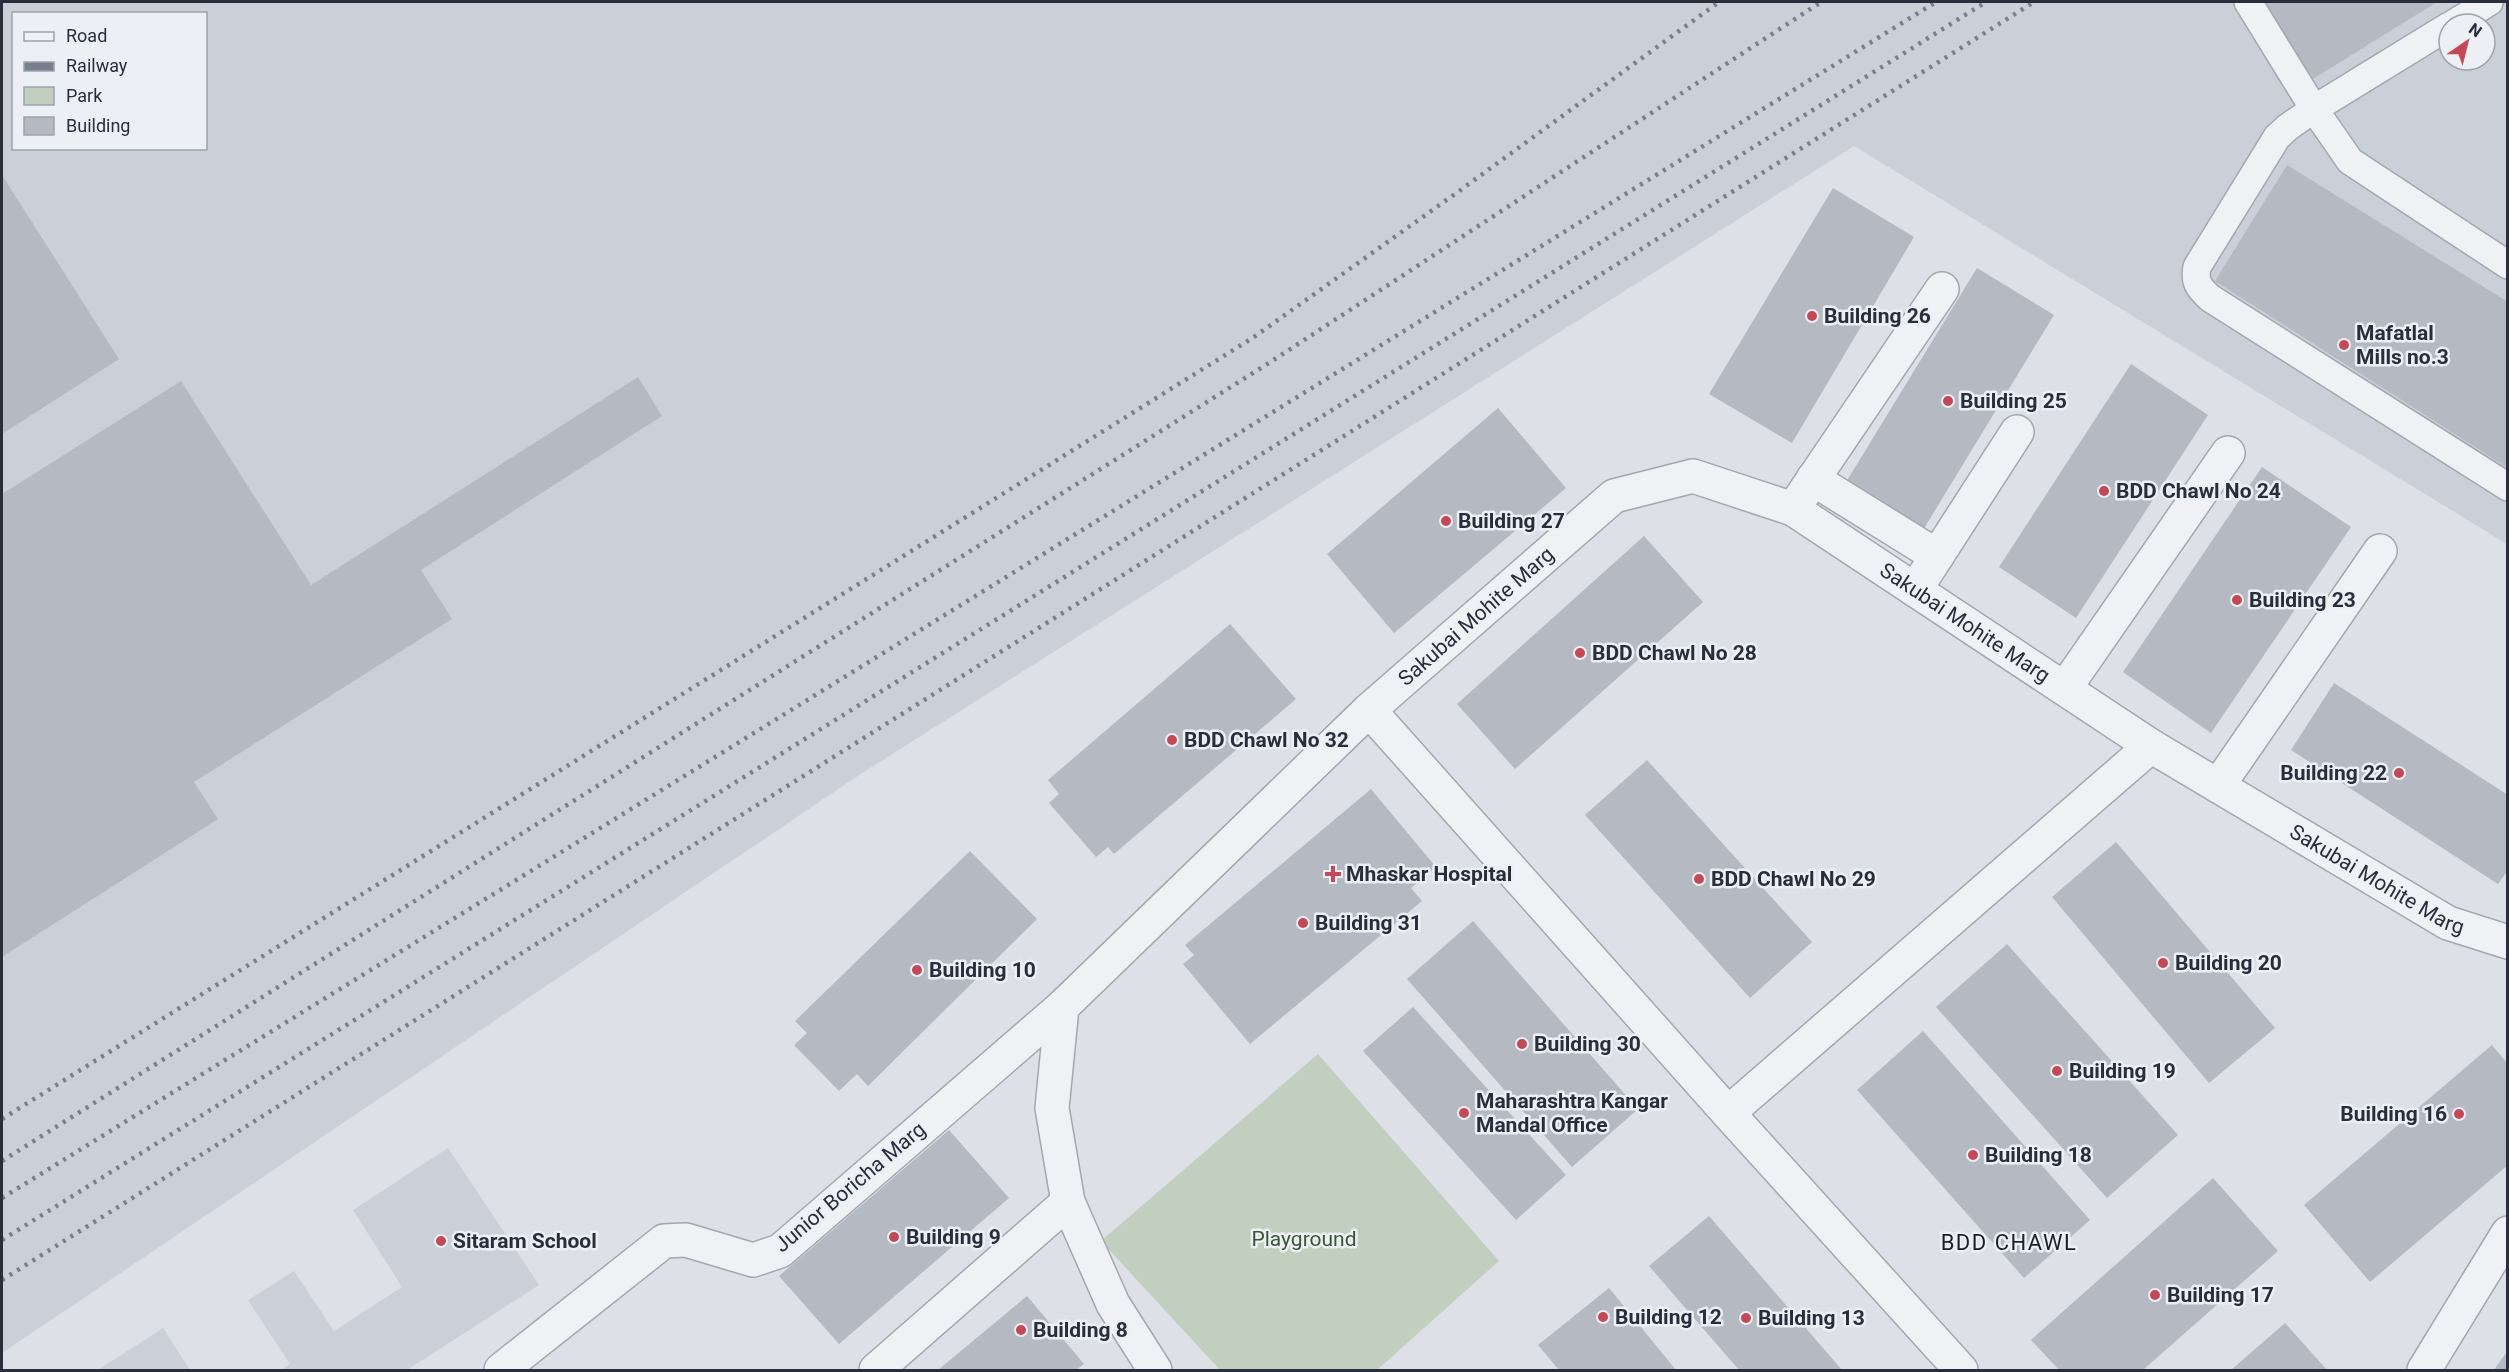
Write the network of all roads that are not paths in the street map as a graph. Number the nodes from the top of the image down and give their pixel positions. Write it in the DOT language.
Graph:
graph roads {
  1 [pos="2248,2"];
  2 [pos="2489,2"];
  3 [pos="2472,12"];
  4 [pos="2437,34"];
  5 [pos="2314,109"];
  6 [pos="2508,265"];
  7 [pos="1942,289"];
  8 [pos="2017,432"];
  9 [pos="2228,453"];
  10 [pos="1813,479"];
  11 [pos="2508,487"];
  12 [pos="1793,509"];
  13 [pos="2380,551"];
  14 [pos="1937,556"];
  15 [pos="1915,590"];
  16 [pos="2065,688"];
  17 [pos="1370,710"];
  18 [pos="2151,746"];
  19 [pos="2218,786"];
  20 [pos="2508,942"];
  21 [pos="1062,1007"];
  22 [pos="1728,1113"];
  23 [pos="1068,1202"];
  24 [pos="2508,1233"];
  25 [pos="1143,1365"];
  26 [pos="501,1371"];
  27 [pos="876,1371"];
  28 [pos="1961,1371"];
  29 [pos="2424,1371"];
  1 -- 5 [label="lane"];
  2 -- 3 [label="lane"];
  4 -- 5 [label="lane"];
  5 -- 6 [label="lane"];
  5 -- 11 [label="lane"];
  7 -- 10 [label="street"];
  8 -- 14 [label="street"];
  9 -- 16 [label="street"];
  10 -- 12 [label="street"];
  10 -- 14 [label="street"];
  12 -- 15 [label="street, Sakubai Mohite Marg"];
  12 -- 17 [label="street, Sakubai Mohite Marg"];
  13 -- 19 [label="street"];
  14 -- 15 [label="street"];
  15 -- 16 [label="street, Sakubai Mohite Marg"];
  16 -- 18 [label="street, Sakubai Mohite Marg"];
  17 -- 21 [label="street, Sakubai Mohite Marg"];
  17 -- 22 [label="street"];
  18 -- 19 [label="street, Sakubai Mohite Marg"];
  18 -- 22 [label="street"];
  19 -- 20 [label="street, Sakubai Mohite Marg"];
  21 -- 23 [label="street"];
  21 -- 26 [label="street, Junior Boricha Marg"];
  22 -- 28 [label="street"];
  23 -- 25 [label="street"];
  23 -- 27 [label="street"];
  24 -- 29 [label="street"];
}
